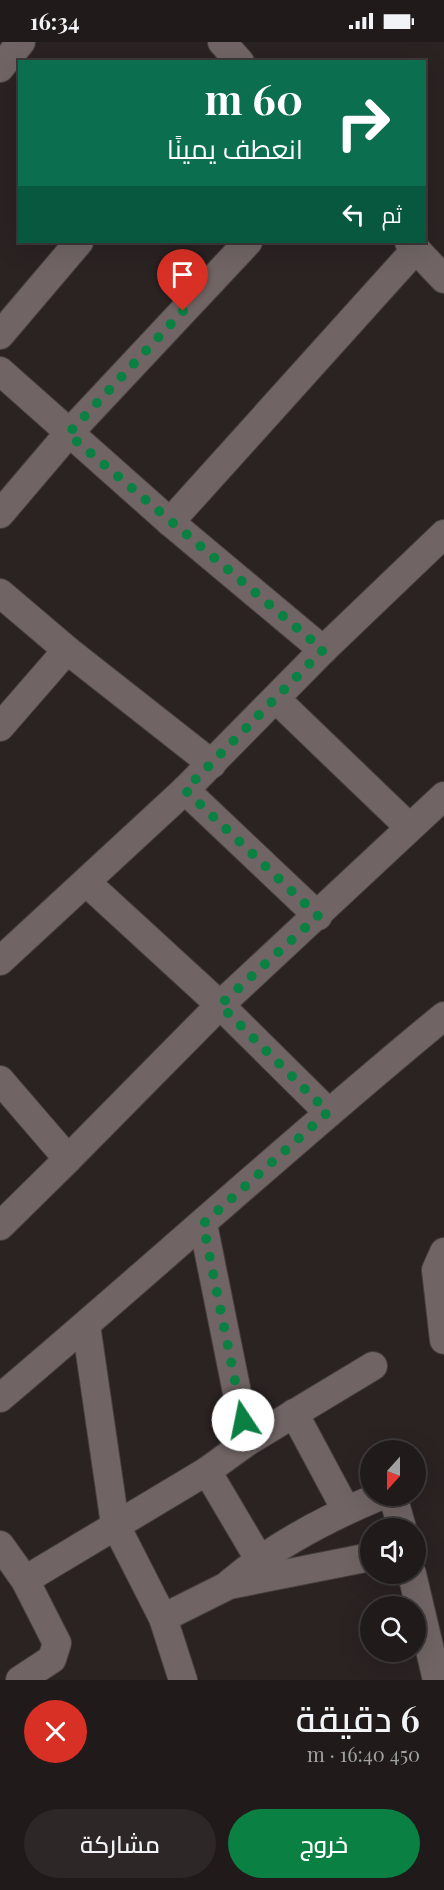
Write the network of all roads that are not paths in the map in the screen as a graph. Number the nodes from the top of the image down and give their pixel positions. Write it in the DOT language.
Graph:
graph roads {
  1 [pos="21,42"];
  2 [pos="222,42"];
  3 [pos="238,60"];
  4 [pos="0,68"];
  5 [pos="78,243"];
  6 [pos="247,243"];
  7 [pos="412,245"];
  8 [pos="444,279"];
  9 [pos="0,335"];
  10 [pos="0,371"];
  11 [pos="68,434"];
  12 [pos="0,514"];
  13 [pos="170,522"];
  14 [pos="444,535"];
  15 [pos="0,594"];
  16 [pos="67,650"];
  17 [pos="323,650"];
  18 [pos="277,700"];
  19 [pos="0,727"];
  20 [pos="212,764"];
  21 [pos="185,790"];
  22 [pos="444,796"];
  23 [pos="409,827"];
  24 [pos="86,882"];
  25 [pos="318,916"];
  26 [pos="0,961"];
  27 [pos="220,1005"];
  28 [pos="444,1016"];
  29 [pos="0,1080"];
  30 [pos="328,1112"];
  31 [pos="68,1159"];
  32 [pos="203,1224"];
  33 [pos="0,1226"];
  34 [pos="444,1252"];
  35 [pos="86,1325"];
  36 [pos="444,1340"];
  37 [pos="373,1366"];
  38 [pos="0,1398"];
  39 [pos="294,1413"];
  40 [pos="247,1442"];
  41 [pos="207,1471"];
  42 [pos="360,1504"];
  43 [pos="346,1510"];
  44 [pos="115,1524"];
  45 [pos="0,1545"];
  46 [pos="259,1559"];
  47 [pos="360,1559"];
  48 [pos="25,1580"];
  49 [pos="414,1584"];
  50 [pos="229,1585"];
  51 [pos="163,1618"];
  52 [pos="431,1679"];
  53 [pos="20,1680"];
  54 [pos="183,1680"];
  1 -- 4 [label="street"];
  2 -- 3 [label="street"];
  5 -- 9 [label="street"];
  6 -- 11 [label="street"];
  7 -- 8 [label="street"];
  7 -- 13 [label="street"];
  10 -- 11 [label="street"];
  11 -- 12 [label="street"];
  11 -- 13 [label="street"];
  13 -- 17 [label="street"];
  14 -- 17 [label="street"];
  15 -- 16 [label="street"];
  16 -- 19 [label="street"];
  16 -- 20 [label="street"];
  17 -- 18 [label="street"];
  18 -- 20 [label="street"];
  18 -- 23 [label="street"];
  20 -- 21 [label="street"];
  21 -- 24 [label="street"];
  21 -- 25 [label="street"];
  22 -- 23 [label="street"];
  23 -- 25 [label="street"];
  24 -- 26 [label="street"];
  24 -- 27 [label="street"];
  25 -- 27 [label="street"];
  27 -- 30 [label="street"];
  27 -- 31 [label="street"];
  28 -- 30 [label="street"];
  29 -- 31 [label="street"];
  30 -- 32 [label="street"];
  31 -- 33 [label="street"];
  32 -- 35 [label="street"];
  32 -- 40 [label="street"];
  34 -- 36 [label="street"];
  35 -- 38 [label="street"];
  35 -- 44 [label="street"];
  37 -- 39 [label="street"];
  39 -- 40 [label="street"];
  39 -- 43 [label="street"];
  40 -- 41 [label="street"];
  41 -- 44 [label="street"];
  41 -- 46 [label="street"];
  42 -- 43 [label="street"];
  43 -- 46 [label="street"];
  44 -- 48 [label="street"];
  44 -- 51 [label="street"];
  45 -- 48 [label="street"];
  46 -- 50 [label="street"];
  47 -- 50 [label="street"];
  48 -- 53 [label="street"];
  49 -- 52 [label="street"];
  50 -- 51 [label="street"];
  51 -- 54 [label="street"];
}
